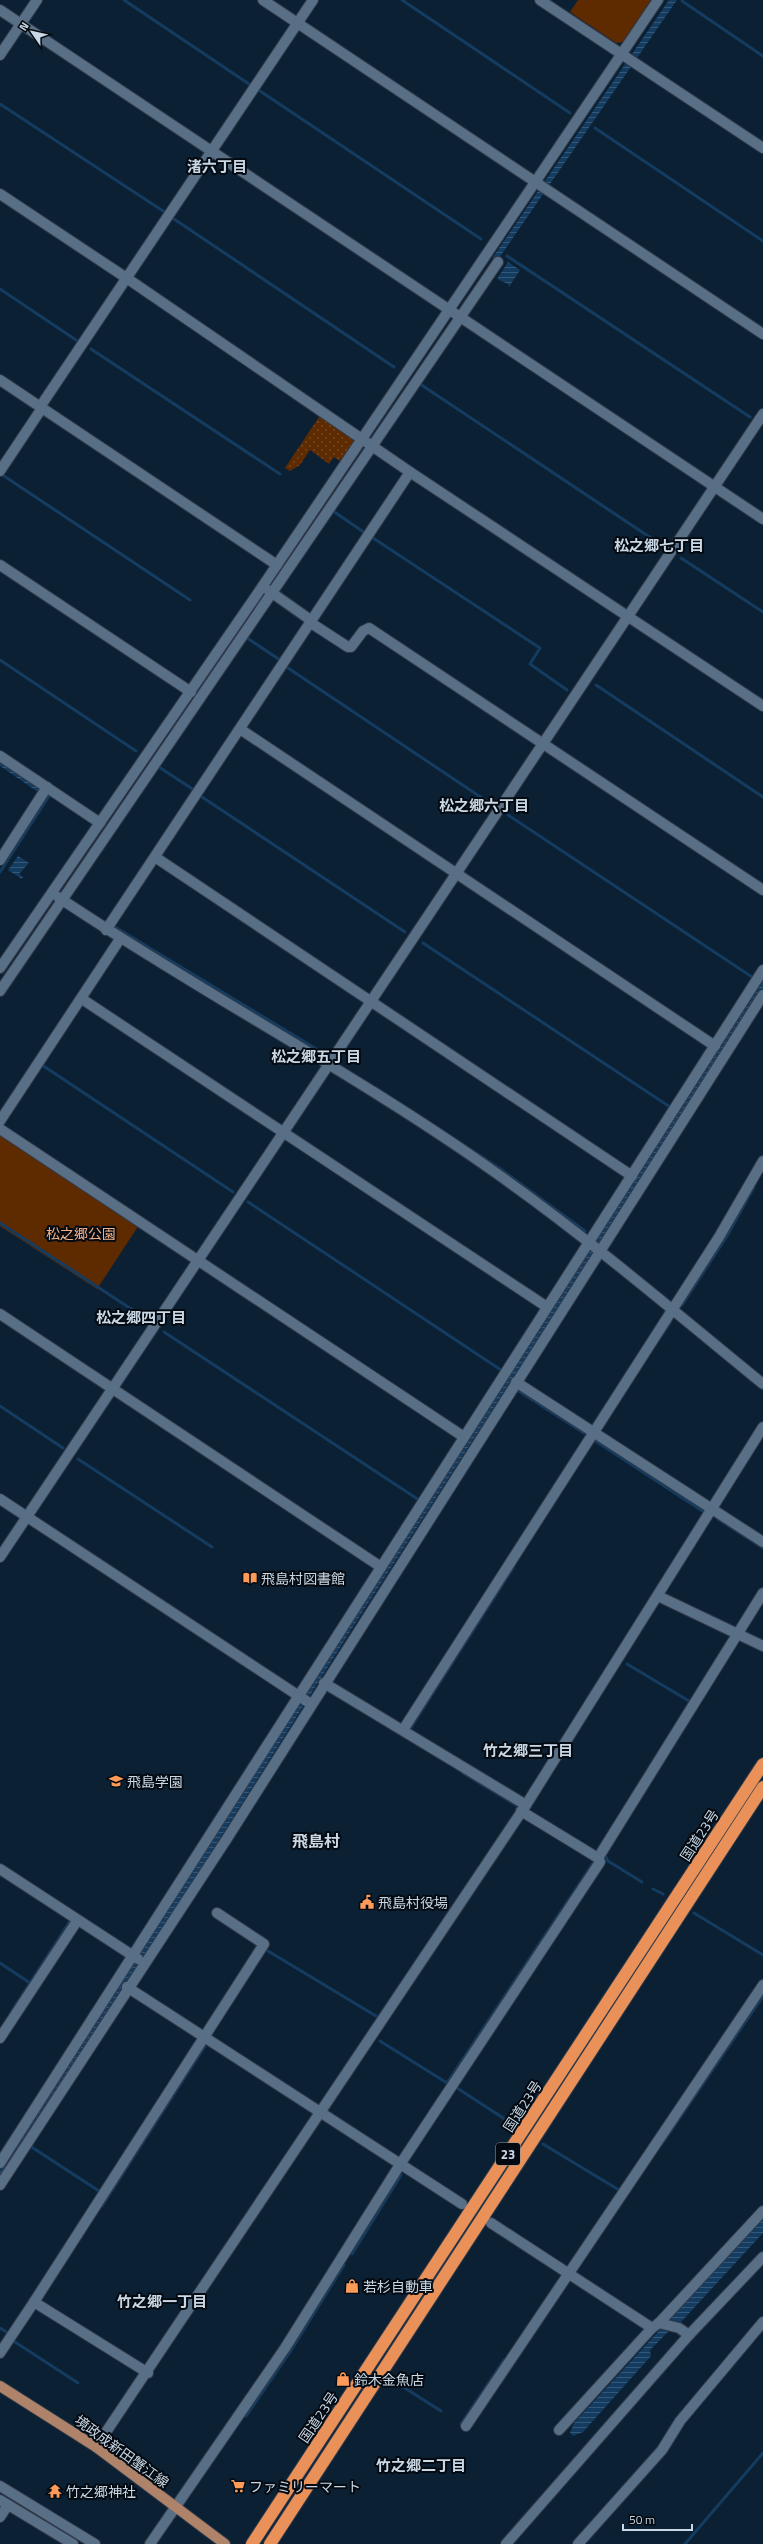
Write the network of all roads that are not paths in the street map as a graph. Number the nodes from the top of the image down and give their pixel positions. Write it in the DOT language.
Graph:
graph roads {
  1 [pos="37,0"];
  2 [pos="263,0"];
  3 [pos="313,0"];
  4 [pos="540,0"];
  5 [pos="658,0"];
  6 [pos="0,10"];
  7 [pos="298,23"];
  8 [pos="20,25"];
  9 [pos="0,55"];
  10 [pos="623,56"];
  11 [pos="763,148"];
  12 [pos="212,151"];
  13 [pos="540,185"];
  14 [pos="0,194"];
  15 [pos="498,262"];
  16 [pos="128,279"];
  17 [pos="454,313"];
  18 [pos="763,334"];
  19 [pos="0,380"];
  20 [pos="41,408"];
  21 [pos="763,414"];
  22 [pos="362,439"];
  23 [pos="373,447"];
  24 [pos="0,471"];
  25 [pos="410,472"];
  26 [pos="714,487"];
  27 [pos="763,519"];
  28 [pos="0,565"];
  29 [pos="277,565"];
  30 [pos="267,590"];
  31 [pos="627,616"];
  32 [pos="312,622"];
  33 [pos="191,692"];
  34 [pos="763,706"];
  35 [pos="240,729"];
  36 [pos="541,745"];
  37 [pos="0,756"];
  38 [pos="47,787"];
  39 [pos="100,823"];
  40 [pos="155,857"];
  41 [pos="0,860"];
  42 [pos="455,873"];
  43 [pos="763,890"];
  44 [pos="57,896"];
  45 [pos="106,930"];
  46 [pos="120,939"];
  47 [pos="0,968"];
  48 [pos="763,970"];
  49 [pos="0,991"];
  50 [pos="763,995"];
  51 [pos="82,999"];
  52 [pos="371,1001"];
  53 [pos="715,1046"];
  54 [pos="328,1065"];
  55 [pos="0,1121"];
  56 [pos="0,1129"];
  57 [pos="282,1133"];
  58 [pos="763,1161"];
  59 [pos="632,1176"];
  60 [pos="589,1243"];
  61 [pos="599,1252"];
  62 [pos="197,1260"];
  63 [pos="547,1307"];
  64 [pos="672,1310"];
  65 [pos="0,1314"];
  66 [pos="516,1382"];
  67 [pos="763,1384"];
  68 [pos="111,1389"];
  69 [pos="763,1428"];
  70 [pos="593,1432"];
  71 [pos="464,1437"];
  72 [pos="0,1499"];
  73 [pos="712,1510"];
  74 [pos="27,1517"];
  75 [pos="763,1542"];
  76 [pos="0,1557"];
  77 [pos="381,1567"];
  78 [pos="763,1593"];
  79 [pos="658,1596"];
  80 [pos="736,1633"];
  81 [pos="763,1646"];
  82 [pos="324,1683"];
  83 [pos="298,1696"];
  84 [pos="311,1704"];
  85 [pos="403,1730"];
  86 [pos="763,1764"];
  87 [pos="763,1787"];
  88 [pos="524,1808"];
  89 [pos="215,1829"];
  90 [pos="228,1836"];
  91 [pos="598,1858"];
  92 [pos="0,1869"];
  93 [pos="217,1913"];
  94 [pos="77,1921"];
  95 [pos="133,1956"];
  96 [pos="144,1962"];
  97 [pos="763,1985"];
  98 [pos="128,1987"];
  99 [pos="204,2037"];
  100 [pos="0,2038"];
  101 [pos="322,2112"];
  102 [pos="0,2163"];
  103 [pos="401,2163"];
  104 [pos="0,2185"];
  105 [pos="462,2204"];
  106 [pos="763,2211"];
  107 [pos="491,2223"];
  108 [pos="763,2257"];
  109 [pos="569,2274"];
  110 [pos="34,2302"];
  111 [pos="763,2322"];
  112 [pos="658,2325"];
  113 [pos="689,2335"];
  114 [pos="0,2353"];
  115 [pos="148,2373"];
  116 [pos="0,2386"];
  117 [pos="466,2426"];
  118 [pos="559,2430"];
  119 [pos="96,2447"];
  120 [pos="0,2486"];
  121 [pos="4,2503"];
  122 [pos="176,2506"];
  123 [pos="0,2517"];
  124 [pos="584,2542"];
  125 [pos="73,2544"];
  126 [pos="95,2544"];
  127 [pos="150,2544"];
  128 [pos="224,2544"];
  129 [pos="252,2544"];
  130 [pos="270,2544"];
  131 [pos="506,2544"];
  1 -- 8 [label="street"];
  2 -- 7 [label="street"];
  3 -- 7 [label="street"];
  4 -- 10 [label="street"];
  5 -- 10 [label="street"];
  6 -- 8 [label="street"];
  7 -- 12 [label="street"];
  7 -- 13 [label="street"];
  8 -- 9 [label="street"];
  8 -- 12 [label="street"];
  10 -- 11 [label="street"];
  10 -- 13 [label="street"];
  12 -- 16 [label="street"];
  12 -- 17 [label="street"];
  13 -- 17 [label="street"];
  13 -- 18 [label="street"];
  14 -- 16 [label="street"];
  15 -- 17 [label="street"];
  16 -- 20 [label="street"];
  16 -- 22 [label="street"];
  17 -- 22 [label="street"];
  17 -- 23 [label="street"];
  17 -- 26 [label="street"];
  19 -- 20 [label="street"];
  20 -- 24 [label="street"];
  20 -- 29 [label="street"];
  21 -- 26 [label="street"];
  22 -- 23 [label="street"];
  22 -- 29 [label="street"];
  23 -- 25 [label="street"];
  23 -- 30 [label="street"];
  25 -- 31 [label="street"];
  25 -- 32 [label="street"];
  26 -- 27 [label="street"];
  26 -- 31 [label="street"];
  28 -- 33 [label="street"];
  29 -- 30 [label="street"];
  30 -- 32 [label="street"];
  30 -- 33 [label="street"];
  30 -- 44 [label="street"];
  31 -- 34 [label="street"];
  31 -- 36 [label="street"];
  32 -- 35 [label="street"];
  32 -- 36 [label="street"];
  33 -- 39 [label="street"];
  35 -- 40 [label="street"];
  35 -- 42 [label="street"];
  36 -- 42 [label="street"];
  36 -- 43 [label="street"];
  37 -- 38 [label="street"];
  38 -- 39 [label="street"];
  38 -- 41 [label="street"];
  39 -- 44 [label="street"];
  40 -- 45 [label="street"];
  40 -- 52 [label="street"];
  42 -- 52 [label="street"];
  42 -- 53 [label="street"];
  44 -- 45 [label="street"];
  44 -- 47 [label="street"];
  44 -- 49 [label="street"];
  45 -- 46 [label="street"];
  46 -- 51 [label="street"];
  46 -- 54 [label="street"];
  48 -- 53 [label="street"];
  50 -- 61 [label="street"];
  51 -- 55 [label="street"];
  51 -- 57 [label="street"];
  52 -- 54 [label="street"];
  52 -- 59 [label="street"];
  53 -- 59 [label="street"];
  54 -- 57 [label="street"];
  54 -- 60 [label="street"];
  56 -- 62 [label="street"];
  57 -- 62 [label="street"];
  57 -- 63 [label="street"];
  58 -- 64 [label="street"];
  59 -- 60 [label="street"];
  60 -- 61 [label="street"];
  60 -- 63 [label="street"];
  61 -- 64 [label="street"];
  61 -- 66 [label="street"];
  62 -- 68 [label="street"];
  62 -- 71 [label="street"];
  63 -- 71 [label="street"];
  64 -- 67 [label="street"];
  64 -- 70 [label="street"];
  65 -- 68 [label="street"];
  66 -- 70 [label="street"];
  66 -- 82 [label="street"];
  68 -- 74 [label="street"];
  68 -- 77 [label="street"];
  69 -- 73 [label="street"];
  70 -- 73 [label="street"];
  70 -- 85 [label="street"];
  71 -- 77 [label="street"];
  72 -- 74 [label="street"];
  73 -- 75 [label="street"];
  73 -- 79 [label="street"];
  74 -- 76 [label="street"];
  74 -- 83 [label="street"];
  77 -- 83 [label="street"];
  78 -- 80 [label="street"];
  79 -- 80 [label="street"];
  79 -- 88 [label="street"];
  80 -- 81 [label="street"];
  80 -- 91 [label="street"];
  82 -- 84 [label="street"];
  82 -- 85 [label="street"];
  83 -- 84 [label="street"];
  83 -- 89 [label="street"];
  84 -- 90 [label="street"];
  85 -- 88 [label="street"];
  86 -- 129 [label="highway, 国道23号 / 23"];
  87 -- 130 [label="highway, 国道23号 / 23"];
  88 -- 91 [label="street"];
  88 -- 101 [label="street"];
  89 -- 90 [label="street"];
  89 -- 95 [label="street"];
  90 -- 96 [label="street"];
  91 -- 103 [label="street"];
  92 -- 94 [label="street"];
  93 -- 99 [label="street"];
  94 -- 95 [label="street"];
  94 -- 100 [label="street"];
  95 -- 96 [label="street"];
  95 -- 102 [label="street"];
  96 -- 98 [label="street"];
  97 -- 109 [label="street"];
  98 -- 99 [label="street"];
  98 -- 104 [label="street"];
  99 -- 101 [label="street"];
  99 -- 110 [label="street"];
  101 -- 103 [label="street"];
  101 -- 115 [label="street"];
  103 -- 105 [label="street"];
  103 -- 122 [label="street"];
  106 -- 112 [label="street"];
  107 -- 109 [label="street"];
  108 -- 113 [label="street"];
  109 -- 112 [label="street"];
  109 -- 117 [label="street"];
  110 -- 114 [label="street"];
  110 -- 115 [label="street"];
  111 -- 124 [label="street"];
  112 -- 113 [label="street"];
  112 -- 118 [label="street"];
  113 -- 131 [label="street"];
  115 -- 119 [label="street"];
  116 -- 119 [label="main road, 境政成新田蟹江線"];
  119 -- 122 [label="main road, 境政成新田蟹江線"];
  120 -- 126 [label="street"];
  121 -- 123 [label="street"];
  121 -- 125 [label="street"];
  122 -- 127 [label="street"];
  122 -- 128 [label="main road, 境政成新田蟹江線"];
}
